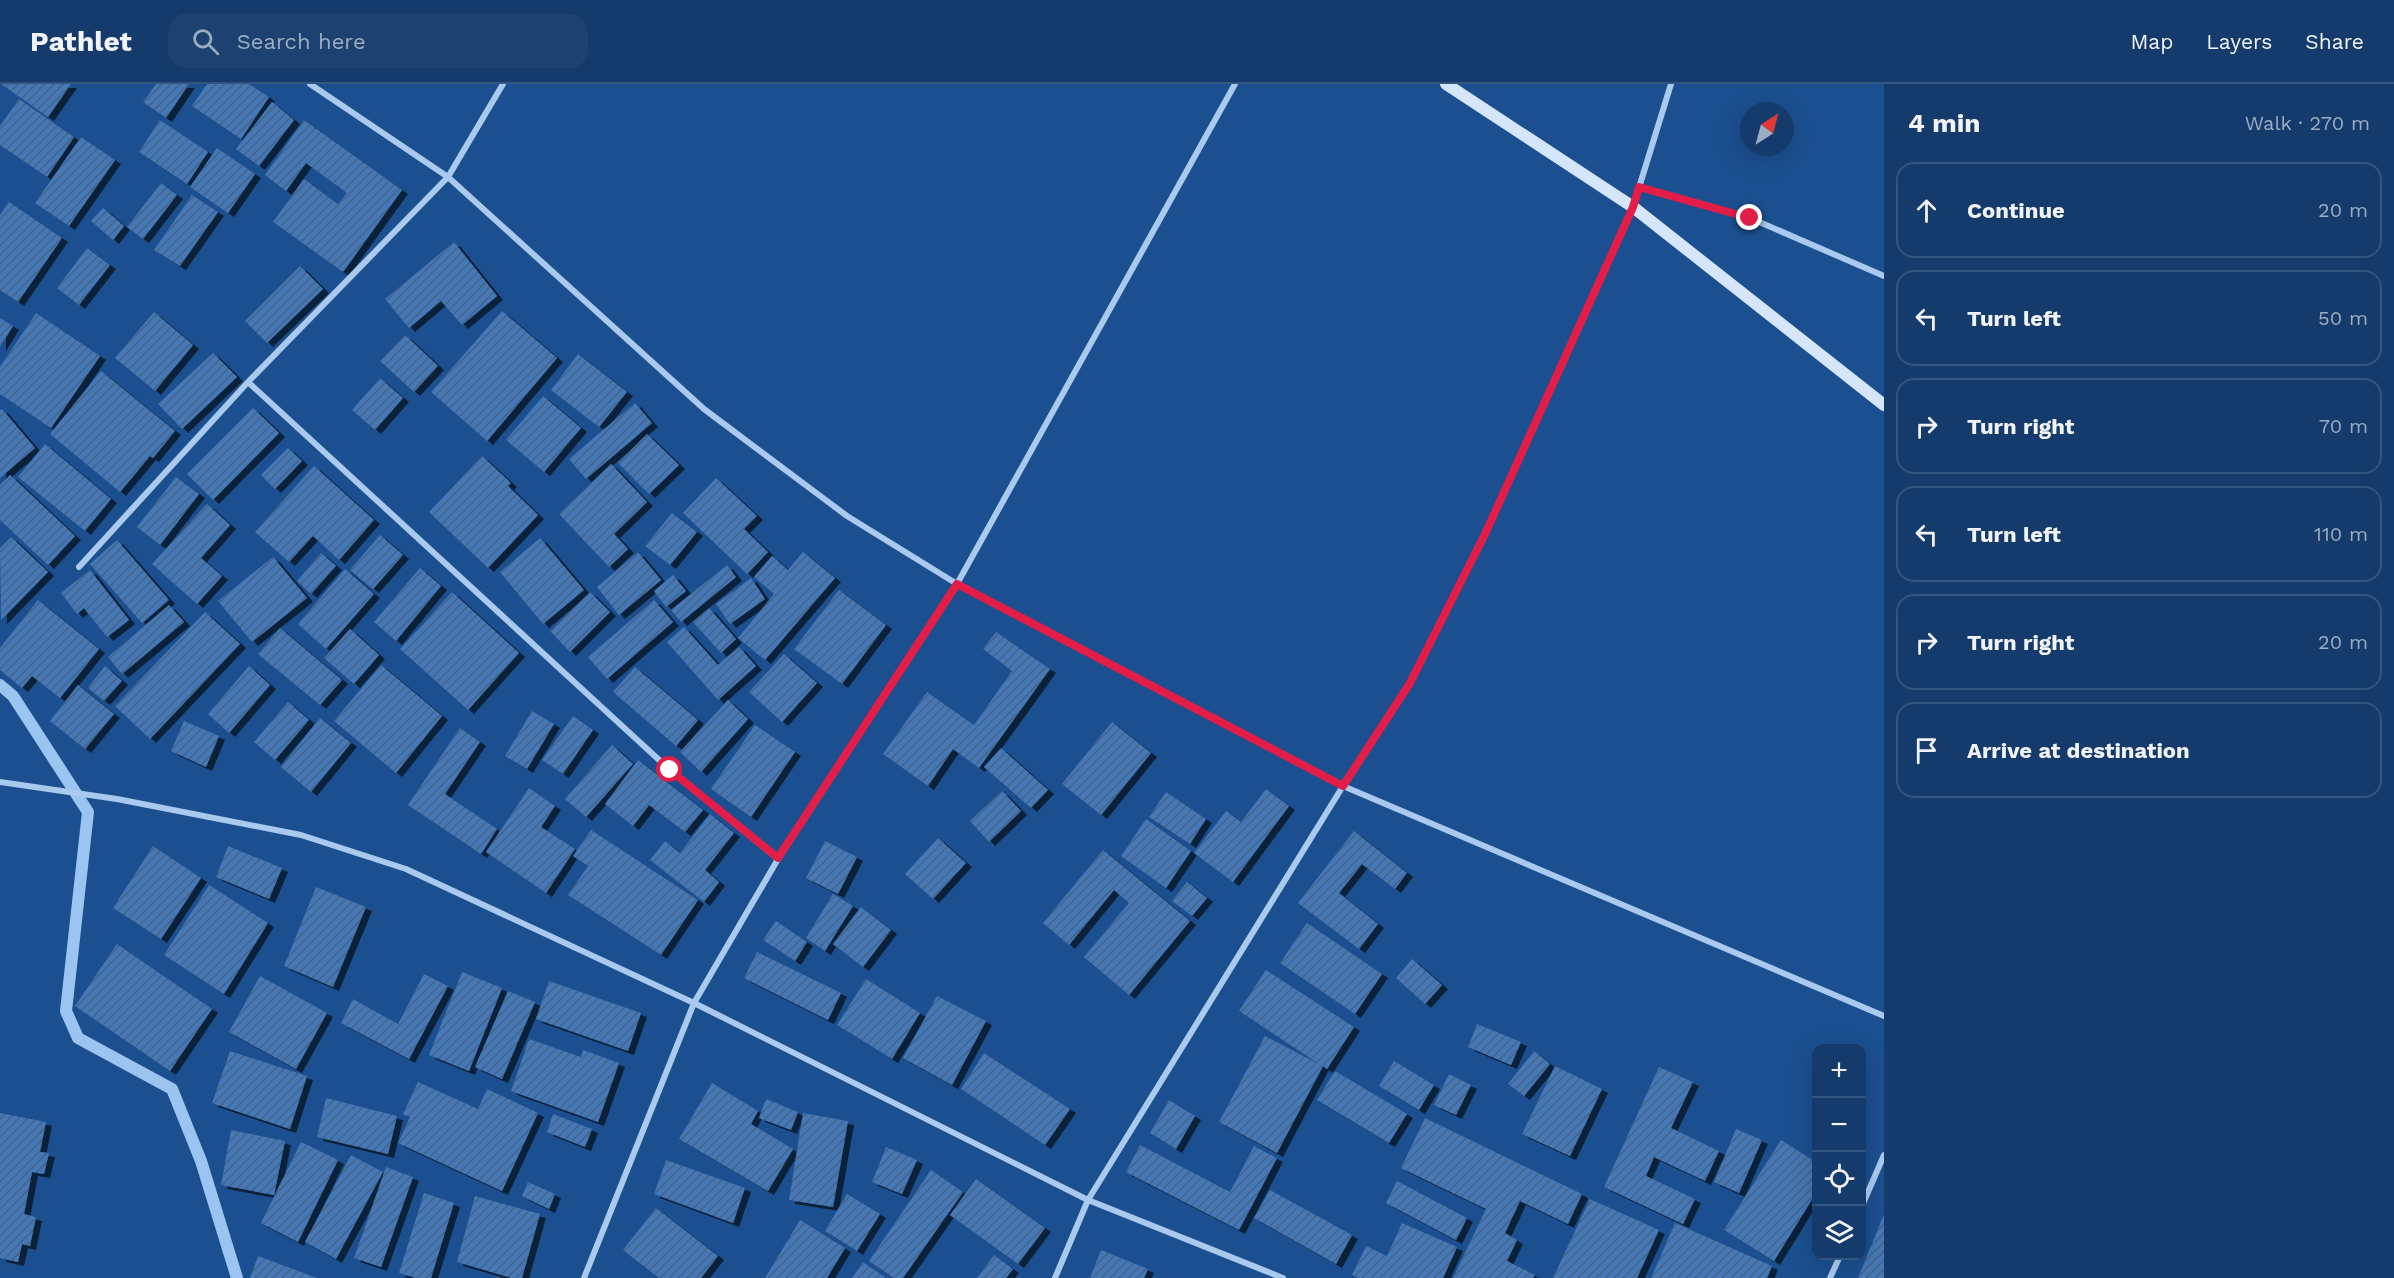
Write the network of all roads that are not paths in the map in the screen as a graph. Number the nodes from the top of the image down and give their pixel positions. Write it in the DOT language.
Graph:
graph roads {
  1 [pos="310,84"];
  2 [pos="503,84"];
  3 [pos="1235,84"];
  4 [pos="1446,84"];
  5 [pos="1671,84"];
  6 [pos="448,177"];
  7 [pos="1639,187"];
  8 [pos="1633,207"];
  9 [pos="1884,276"];
  10 [pos="248,382"];
  11 [pos="1884,405"];
  12 [pos="79,567"];
  13 [pos="957,584"];
  14 [pos="0,782"];
  15 [pos="1343,786"];
  16 [pos="778,858"];
  17 [pos="694,1003"];
  18 [pos="1884,1016"];
  19 [pos="1884,1155"];
  20 [pos="1866,1197"];
  21 [pos="1088,1200"];
  22 [pos="1838,1260"];
  23 [pos="584,1278"];
  24 [pos="1055,1278"];
  25 [pos="1283,1278"];
  26 [pos="1830,1278"];
  1 -- 6 [label="street"];
  2 -- 6 [label="street"];
  3 -- 13 [label="street"];
  4 -- 8 [label="street"];
  5 -- 7 [label="street"];
  6 -- 10 [label="street"];
  6 -- 13 [label="street"];
  7 -- 8 [label="street"];
  7 -- 9 [label="street"];
  8 -- 11 [label="street"];
  8 -- 15 [label="street"];
  10 -- 12 [label="street"];
  10 -- 16 [label="street"];
  13 -- 15 [label="street"];
  13 -- 16 [label="street"];
  14 -- 17 [label="street"];
  15 -- 18 [label="street"];
  15 -- 21 [label="street"];
  16 -- 17 [label="street"];
  17 -- 21 [label="street"];
  17 -- 23 [label="street"];
  19 -- 20 [label="street"];
  21 -- 24 [label="street"];
  21 -- 25 [label="street"];
  22 -- 26 [label="street"];
}
